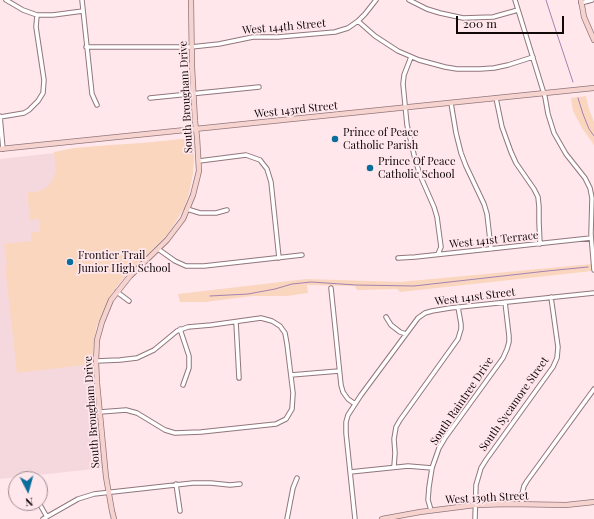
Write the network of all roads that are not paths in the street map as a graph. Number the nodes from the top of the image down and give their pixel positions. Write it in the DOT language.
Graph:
graph roads {
  1 [pos="6,0"];
  2 [pos="82,0"];
  3 [pos="191,0"];
  4 [pos="376,0"];
  5 [pos="409,0"];
  6 [pos="515,0"];
  7 [pos="592,0"];
  8 [pos="12,2"];
  9 [pos="581,2"];
  10 [pos="518,10"];
  11 [pos="83,11"];
  12 [pos="37,15"];
  13 [pos="358,21"];
  14 [pos="594,40"];
  15 [pos="86,47"];
  16 [pos="191,47"];
  17 [pos="411,57"];
  18 [pos="532,58"];
  19 [pos="258,87"];
  20 [pos="594,88"];
  21 [pos="543,93"];
  22 [pos="193,94"];
  23 [pos="150,98"];
  24 [pos="496,98"];
  25 [pos="451,103"];
  26 [pos="96,105"];
  27 [pos="405,107"];
  28 [pos="0,117"];
  29 [pos="196,129"];
  30 [pos="2,149"];
  31 [pos="199,161"];
  32 [pos="187,209"];
  33 [pos="227,210"];
  34 [pos="591,238"];
  35 [pos="540,244"];
  36 [pos="158,249"];
  37 [pos="491,249"];
  38 [pos="438,254"];
  39 [pos="302,255"];
  40 [pos="278,258"];
  41 [pos="398,258"];
  42 [pos="594,270"];
  43 [pos="331,288"];
  44 [pos="117,292"];
  45 [pos="594,293"];
  46 [pos="551,297"];
  47 [pos="129,301"];
  48 [pos="505,302"];
  49 [pos="458,307"];
  50 [pos="386,317"];
  51 [pos="236,322"];
  52 [pos="180,329"];
  53 [pos="406,334"];
  54 [pos="96,361"];
  55 [pos="340,371"];
  56 [pos="291,375"];
  57 [pos="239,378"];
  58 [pos="183,385"];
  59 [pos="594,389"];
  60 [pos="355,404"];
  61 [pos="100,412"];
  62 [pos="394,467"];
  63 [pos="432,468"];
  64 [pos="350,472"];
  65 [pos="296,478"];
  66 [pos="176,484"];
  67 [pos="240,484"];
  68 [pos="108,492"];
  69 [pos="594,502"];
  70 [pos="522,504"];
  71 [pos="475,506"];
  72 [pos="431,510"];
  73 [pos="180,511"];
  74 [pos="45,518"];
  75 [pos="114,519"];
  76 [pos="287,519"];
  77 [pos="355,519"];
  78 [pos="382,519"];
  79 [pos="475,519"];
  1 -- 8 [label="street"];
  2 -- 11 [label="street"];
  3 -- 16 [label="street, South Brougham Drive"];
  4 -- 13 [label="street, West 144th Street"];
  5 -- 10 [label="street"];
  6 -- 10 [label="street"];
  7 -- 9 [label="street"];
  8 -- 12 [label="street"];
  9 -- 14 [label="street"];
  10 -- 18 [label="street"];
  11 -- 12 [label="street"];
  11 -- 15 [label="street"];
  12 -- 28 [label="street"];
  13 -- 16 [label="street, West 144th Street"];
  13 -- 17 [label="street"];
  15 -- 16 [label="street, West 144th Street"];
  15 -- 26 [label="street"];
  16 -- 22 [label="street, South Brougham Drive"];
  17 -- 18 [label="street"];
  17 -- 27 [label="street"];
  18 -- 21 [label="street"];
  19 -- 22 [label="street"];
  20 -- 21 [label="street, West 143rd Street"];
  21 -- 24 [label="street, West 143rd Street"];
  21 -- 34 [label="street"];
  22 -- 23 [label="street"];
  22 -- 29 [label="street, South Brougham Drive"];
  24 -- 25 [label="street, West 143rd Street"];
  24 -- 35 [label="street"];
  25 -- 27 [label="street, West 143rd Street"];
  25 -- 37 [label="street"];
  27 -- 29 [label="street, West 143rd Street"];
  27 -- 38 [label="street"];
  28 -- 30 [label="street"];
  29 -- 30 [label="street, West 143rd Street"];
  29 -- 31 [label="street, South Brougham Drive"];
  31 -- 32 [label="street, South Brougham Drive"];
  31 -- 40 [label="street"];
  32 -- 33 [label="street"];
  32 -- 36 [label="street, South Brougham Drive"];
  34 -- 35 [label="street, West 141st Terrace"];
  34 -- 42 [label="street"];
  35 -- 37 [label="street, West 141st Terrace"];
  36 -- 40 [label="street"];
  36 -- 44 [label="street, South Brougham Drive"];
  37 -- 38 [label="street, West 141st Terrace"];
  38 -- 41 [label="street, West 141st Terrace"];
  39 -- 40 [label="street"];
  43 -- 55 [label="street"];
  44 -- 47 [label="street"];
  44 -- 54 [label="street, South Brougham Drive"];
  45 -- 46 [label="street, West 141st Street"];
  46 -- 48 [label="street, West 141st Street"];
  46 -- 71 [label="street, South Sycamore Street"];
  48 -- 49 [label="street, West 141st Street"];
  48 -- 63 [label="street, South Raintree Drive"];
  49 -- 53 [label="street, West 141st Street"];
  49 -- 62 [label="street"];
  50 -- 53 [label="street"];
  51 -- 52 [label="street"];
  51 -- 56 [label="street"];
  51 -- 57 [label="street"];
  52 -- 54 [label="street"];
  52 -- 58 [label="street"];
  53 -- 60 [label="street, West 141st Street"];
  54 -- 61 [label="street, South Brougham Drive"];
  55 -- 56 [label="street"];
  55 -- 60 [label="street"];
  56 -- 61 [label="street"];
  59 -- 70 [label="street"];
  60 -- 64 [label="street, West 141st Street"];
  61 -- 68 [label="street, South Brougham Drive"];
  62 -- 63 [label="street"];
  62 -- 64 [label="street"];
  63 -- 72 [label="street, South Raintree Drive"];
  64 -- 77 [label="street, West 141st Street"];
  65 -- 76 [label="street"];
  66 -- 67 [label="street"];
  66 -- 68 [label="street"];
  66 -- 73 [label="street"];
  68 -- 74 [label="street"];
  68 -- 75 [label="street, South Brougham Drive"];
  69 -- 70 [label="street, West 139th Street"];
  70 -- 71 [label="street, West 139th Street"];
  71 -- 72 [label="street, West 139th Street"];
  71 -- 79 [label="street, South Sycamore Street"];
  72 -- 78 [label="street, West 139th Street"];
}
